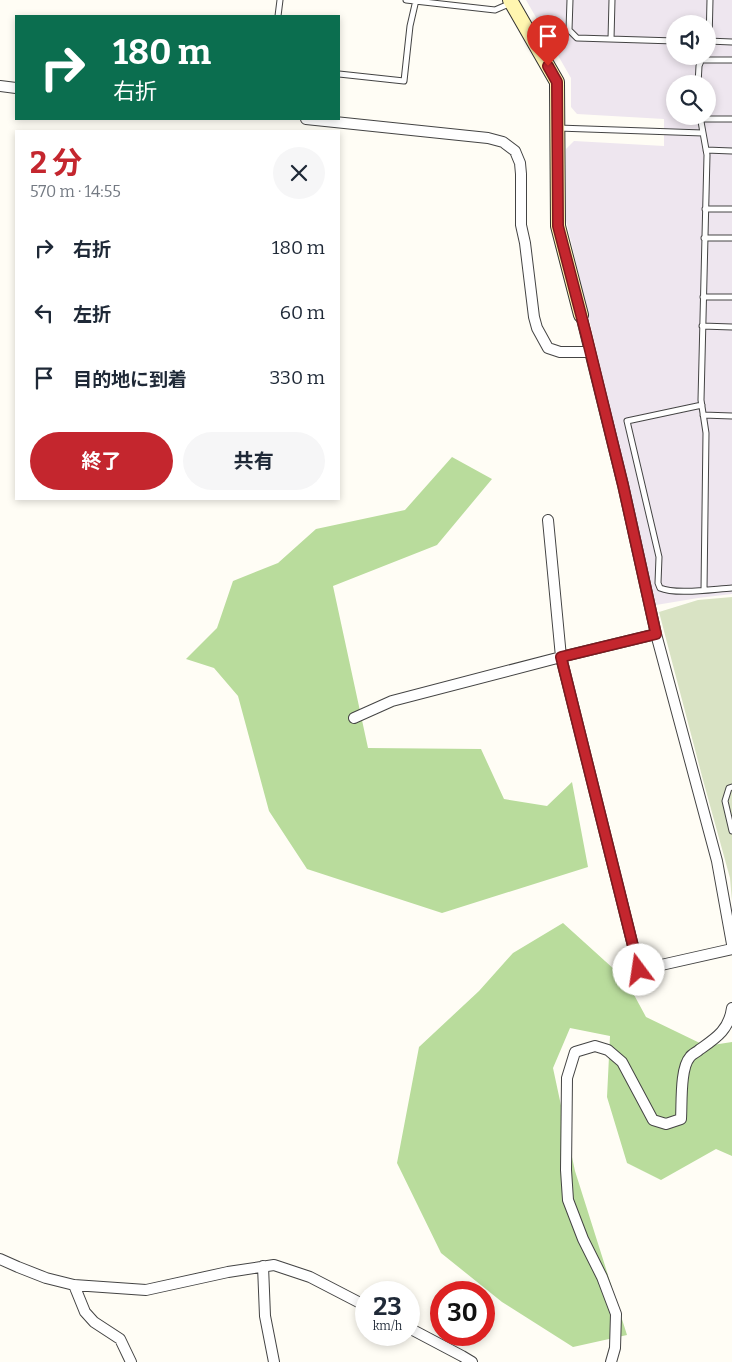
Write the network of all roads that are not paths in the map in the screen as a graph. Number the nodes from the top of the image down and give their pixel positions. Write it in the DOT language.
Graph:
graph roads {
  1 [pos="280,0"];
  2 [pos="406,0"];
  3 [pos="570,0"];
  4 [pos="612,0"];
  5 [pos="710,0"];
  6 [pos="416,1"];
  7 [pos="511,1"];
  8 [pos="278,15"];
  9 [pos="709,15"];
  10 [pos="612,39"];
  11 [pos="666,40"];
  12 [pos="732,42"];
  13 [pos="716,43"];
  14 [pos="716,59"];
  15 [pos="732,60"];
  16 [pos="340,74"];
  17 [pos="0,86"];
  18 [pos="15,88"];
  19 [pos="716,118"];
  20 [pos="732,119"];
  21 [pos="316,120"];
  22 [pos="701,125"];
  23 [pos="557,128"];
  24 [pos="703,133"];
  25 [pos="706,150"];
  26 [pos="732,151"];
  27 [pos="705,209"];
  28 [pos="732,210"];
  29 [pos="704,238"];
  30 [pos="732,238"];
  31 [pos="703,297"];
  32 [pos="732,297"];
  33 [pos="581,315"];
  34 [pos="702,326"];
  35 [pos="732,327"];
  36 [pos="590,352"];
  37 [pos="702,405"];
  38 [pos="703,415"];
  39 [pos="732,416"];
  40 [pos="548,520"];
  41 [pos="732,588"];
  42 [pos="704,590"];
  43 [pos="656,634"];
  44 [pos="561,657"];
  45 [pos="354,718"];
  46 [pos="732,787"];
  47 [pos="732,831"];
  48 [pos="730,911"];
  49 [pos="732,944"];
  50 [pos="732,950"];
  51 [pos="732,1008"];
  52 [pos="0,1259"];
  53 [pos="263,1266"];
  54 [pos="74,1285"];
  55 [pos="355,1300"];
  56 [pos="420,1334"];
  57 [pos="131,1362"];
  58 [pos="274,1362"];
  59 [pos="472,1362"];
  60 [pos="611,1362"];
  1 -- 8 [label="lane"];
  2 -- 6 [label="lane"];
  3 -- 10 [label="lane"];
  4 -- 10 [label="lane"];
  5 -- 9 [label="lane"];
  6 -- 7 [label="lane"];
  6 -- 16 [label="lane"];
  7 -- 23 [label="street"];
  10 -- 11 [label="lane"];
  12 -- 13 [label="lane"];
  14 -- 15 [label="lane"];
  17 -- 18 [label="street"];
  19 -- 20 [label="lane"];
  21 -- 36 [label="street"];
  22 -- 24 [label="lane"];
  23 -- 24 [label="lane"];
  23 -- 33 [label="street"];
  24 -- 25 [label="lane"];
  25 -- 26 [label="lane"];
  25 -- 27 [label="lane"];
  27 -- 28 [label="lane"];
  27 -- 29 [label="lane"];
  29 -- 30 [label="lane"];
  29 -- 31 [label="lane"];
  31 -- 32 [label="lane"];
  31 -- 34 [label="lane"];
  33 -- 36 [label="street"];
  34 -- 35 [label="lane"];
  34 -- 37 [label="lane"];
  36 -- 43 [label="street"];
  37 -- 38 [label="lane"];
  37 -- 42 [label="lane"];
  38 -- 39 [label="lane"];
  38 -- 42 [label="lane"];
  40 -- 44 [label="street"];
  41 -- 42 [label="lane"];
  43 -- 44 [label="street"];
  43 -- 48 [label="street"];
  44 -- 45 [label="street"];
  44 -- 50 [label="street"];
  46 -- 47 [label="lane"];
  48 -- 49 [label="street"];
  51 -- 60 [label="street"];
  52 -- 54 [label="street"];
  53 -- 54 [label="street"];
  53 -- 55 [label="street"];
  53 -- 58 [label="street"];
  54 -- 57 [label="street"];
  56 -- 59 [label="street"];
}
